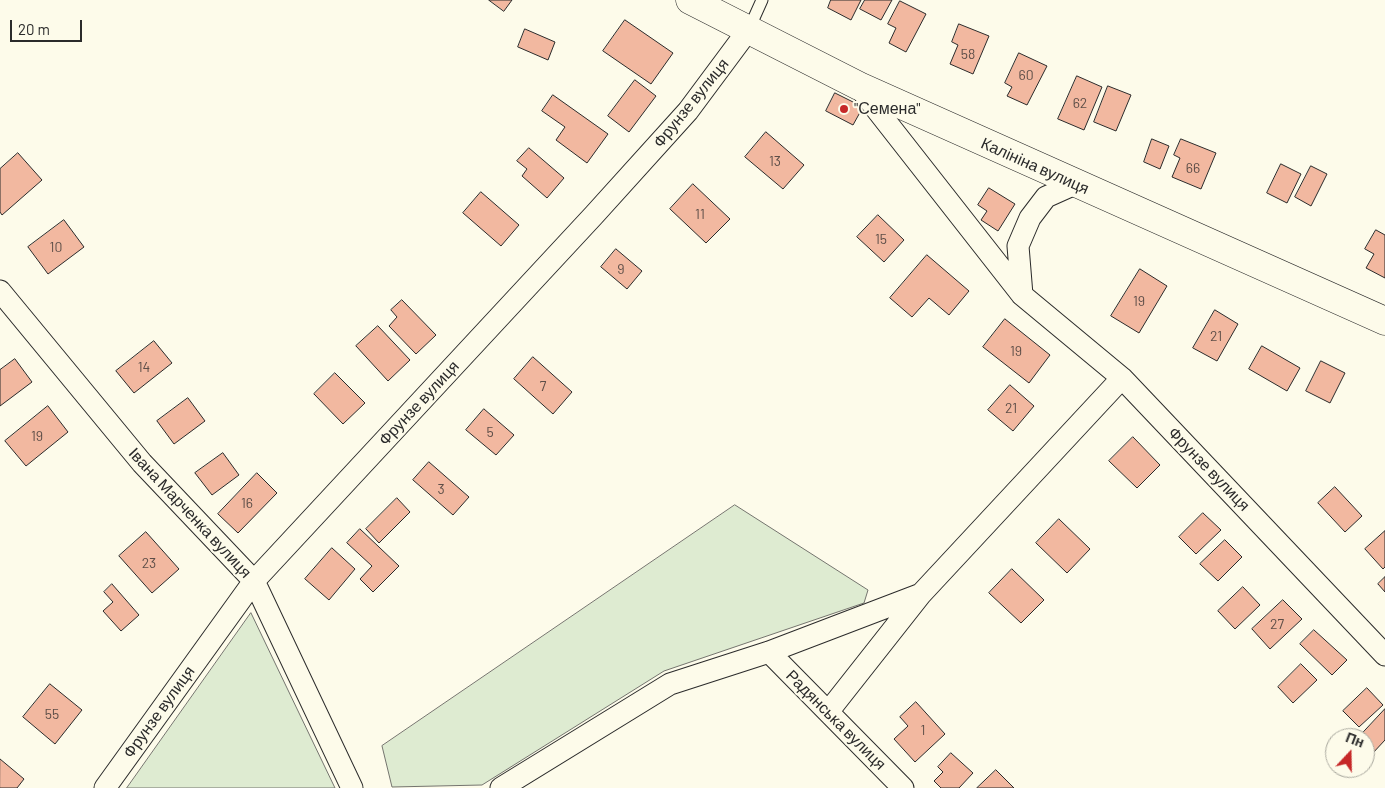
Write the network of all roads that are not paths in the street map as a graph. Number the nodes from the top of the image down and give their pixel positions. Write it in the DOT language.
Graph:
graph roads {
  1 [pos="690,0"];
  2 [pos="762,0"];
  3 [pos="749,29"];
  4 [pos="859,86"];
  5 [pos="1075,184"];
  6 [pos="0,291"];
  7 [pos="1022,295"];
  8 [pos="1385,321"];
  9 [pos="1122,378"];
  10 [pos="254,581"];
  11 [pos="921,594"];
  12 [pos="769,652"];
  13 [pos="1385,655"];
  14 [pos="828,712"];
  15 [pos="105,788"];
  16 [pos="352,788"];
  17 [pos="501,788"];
  18 [pos="903,788"];
  1 -- 3 [label="street, Калініна вулиця"];
  2 -- 3 [label="lane"];
  3 -- 4 [label="street, Калініна вулиця"];
  3 -- 10 [label="street, Фрунзе вулиця"];
  4 -- 5 [label="street, Калініна вулиця"];
  4 -- 7 [label="street, Фрунзе вулиця"];
  5 -- 7 [label="street"];
  5 -- 8 [label="street, Калініна вулиця"];
  6 -- 10 [label="street, Івана Марченка вулиця"];
  7 -- 9 [label="street, Фрунзе вулиця"];
  9 -- 11 [label="street"];
  9 -- 13 [label="street, Фрунзе вулиця"];
  10 -- 15 [label="street, Фрунзе вулиця"];
  10 -- 16 [label="street, Івана Марченка вулиця"];
  11 -- 12 [label="street"];
  11 -- 14 [label="street"];
  12 -- 14 [label="street, Радянська вулиця"];
  12 -- 17 [label="street"];
  14 -- 18 [label="street, Радянська вулиця"];
}
